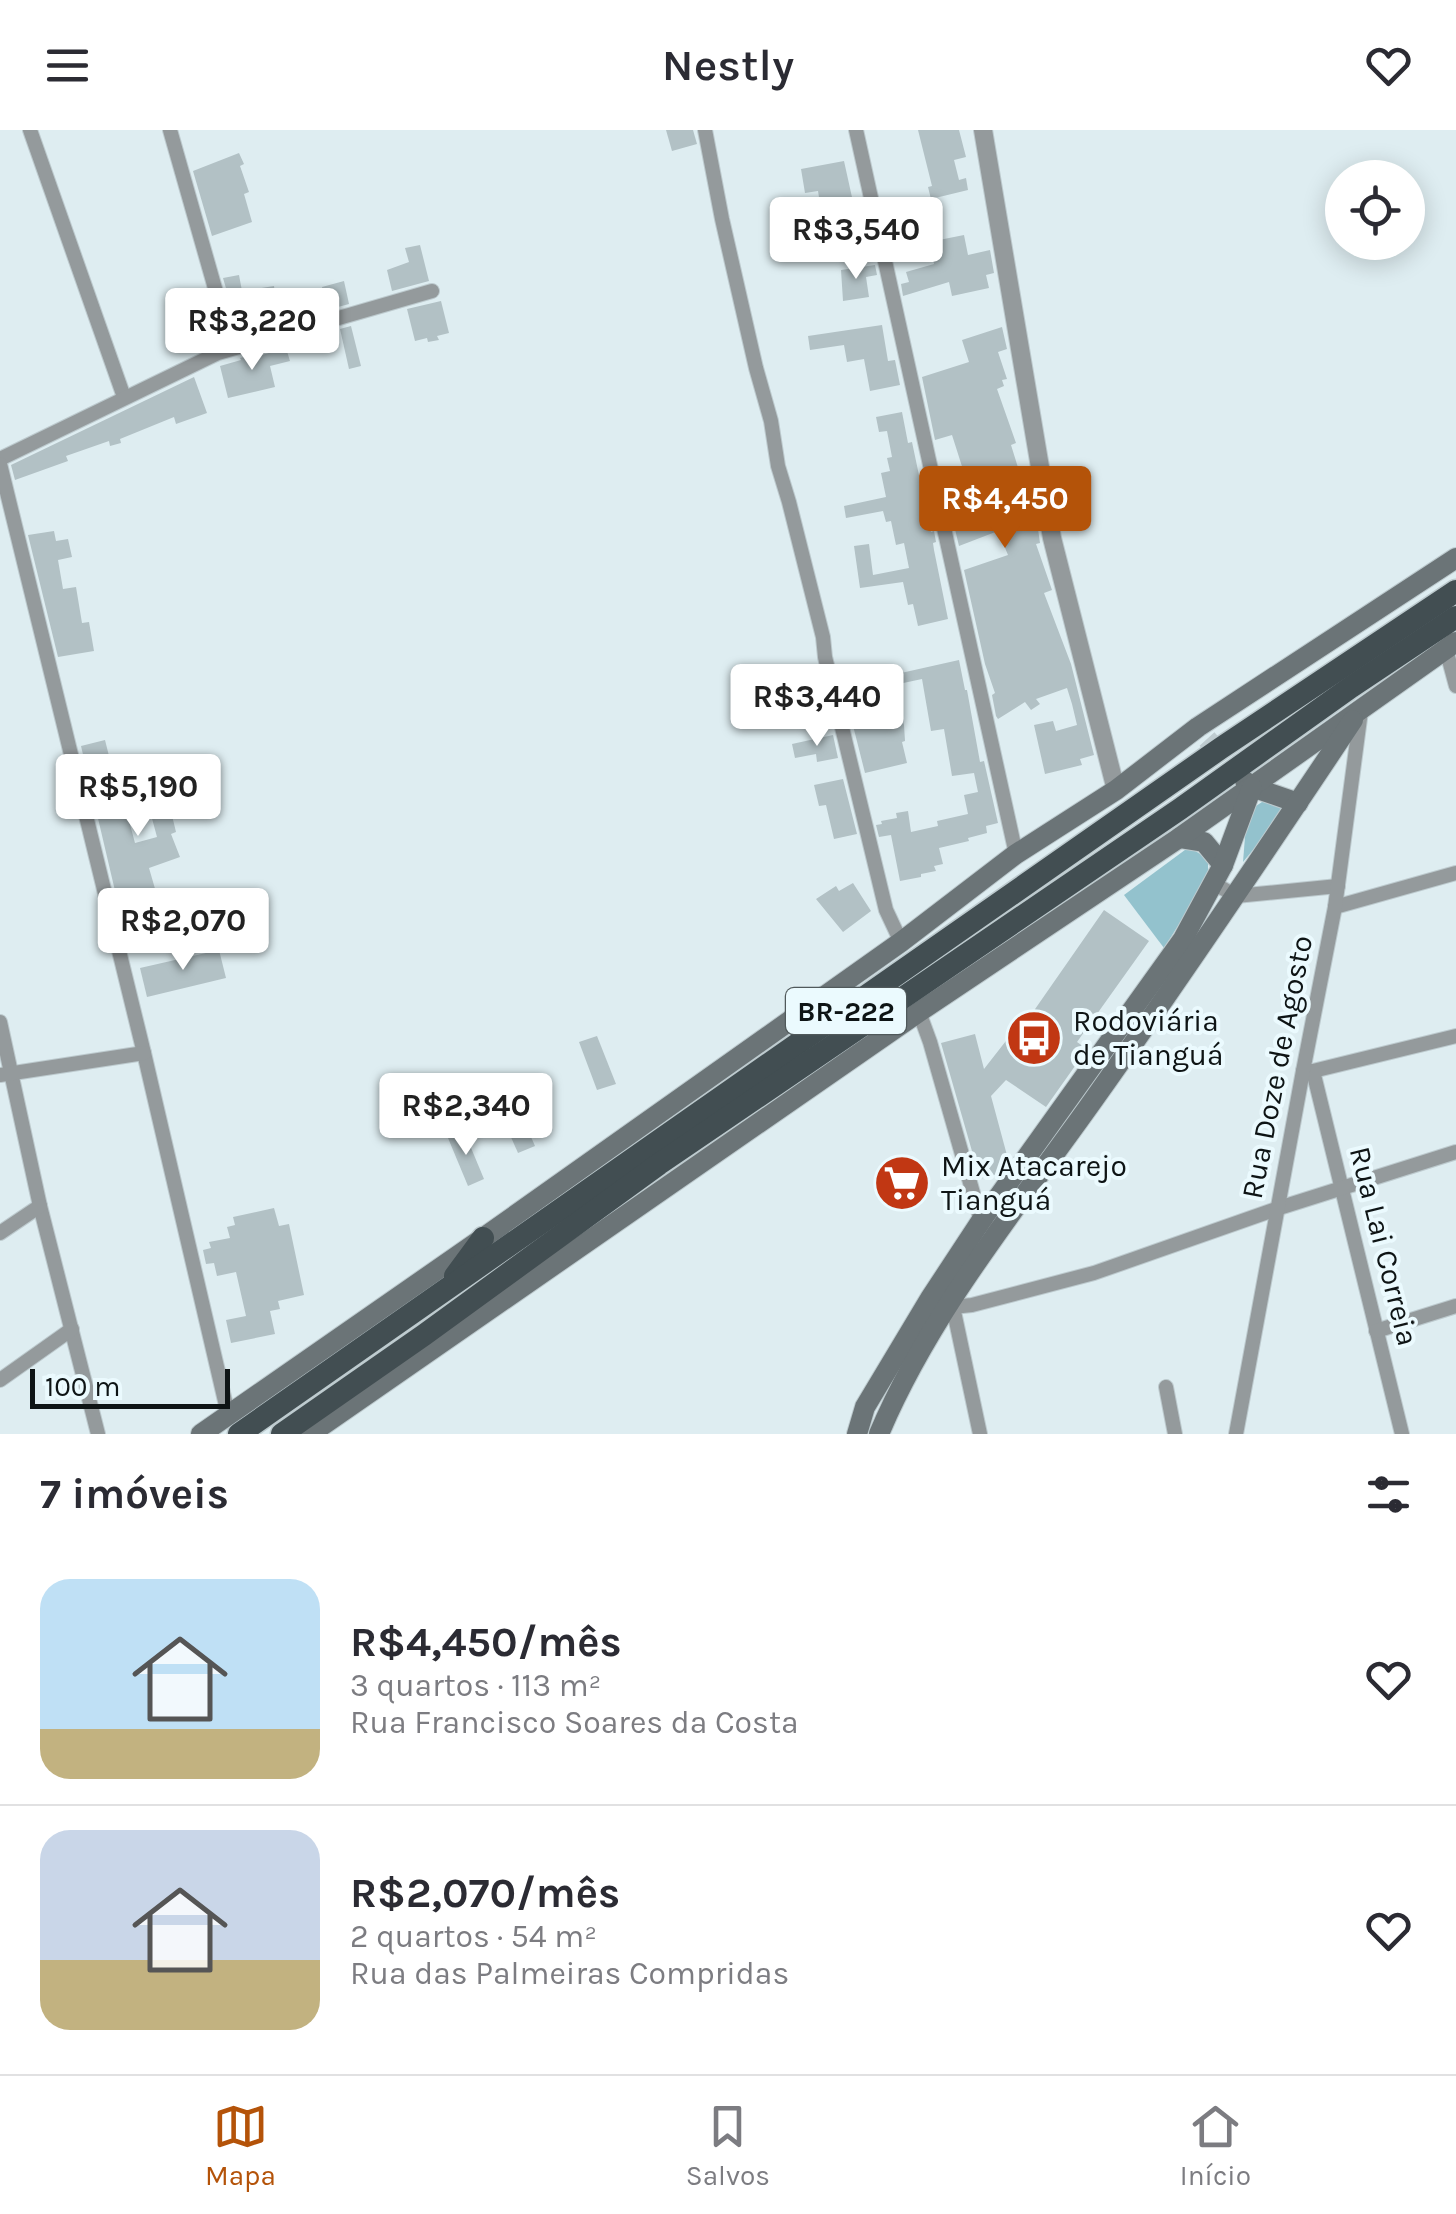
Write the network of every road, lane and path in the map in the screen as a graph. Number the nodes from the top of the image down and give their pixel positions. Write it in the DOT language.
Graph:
graph roads {
  1 [pos="30,130"];
  2 [pos="170,130"];
  3 [pos="705,130"];
  4 [pos="856,130"];
  5 [pos="982,130"];
  6 [pos="432,291"];
  7 [pos="232,348"];
  8 [pos="124,397"];
  9 [pos="0,461"];
  10 [pos="1456,558"];
  11 [pos="1456,591"];
  12 [pos="1456,617"];
  13 [pos="1451,646"];
  14 [pos="1456,686"];
  15 [pos="1362,708"];
  16 [pos="1248,783"];
  17 [pos="1116,790"];
  18 [pos="1298,803"];
  19 [pos="1179,838"];
  20 [pos="1016,854"];
  21 [pos="1456,873"];
  22 [pos="1218,874"];
  23 [pos="1338,886"];
  24 [pos="1236,896"];
  25 [pos="1335,908"];
  26 [pos="901,942"];
  27 [pos="1191,945"];
  28 [pos="918,1012"];
  29 [pos="0,1022"];
  30 [pos="1456,1036"];
  31 [pos="144,1053"];
  32 [pos="1308,1071"];
  33 [pos="6,1074"];
  34 [pos="1456,1152"];
  35 [pos="1341,1188"];
  36 [pos="40,1206"];
  37 [pos="1279,1208"];
  38 [pos="989,1227"];
  39 [pos="0,1234"];
  40 [pos="483,1238"];
  41 [pos="489,1288"];
  42 [pos="443,1293"];
  43 [pos="943,1303"];
  44 [pos="1456,1306"];
  45 [pos="72,1329"];
  46 [pos="1376,1331"];
  47 [pos="438,1345"];
  48 [pos="0,1380"];
  49 [pos="1166,1387"];
  50 [pos="233,1424"];
  51 [pos="98,1434"];
  52 [pos="201,1434"];
  53 [pos="282,1434"];
  54 [pos="310,1434"];
  55 [pos="857,1434"];
  56 [pos="879,1434"];
  57 [pos="980,1434"];
  58 [pos="1176,1434"];
  59 [pos="1236,1434"];
  60 [pos="1402,1434"];
  1 -- 8 [label="street"];
  2 -- 7 [label="street"];
  3 -- 26 [label="street"];
  4 -- 20 [label="street"];
  5 -- 17 [label="street"];
  6 -- 7 [label="street"];
  7 -- 8 [label="street"];
  8 -- 9 [label="street"];
  9 -- 31 [label="street"];
  10 -- 17 [label="main road"];
  11 -- 42 [label="highway, BR-222"];
  12 -- 41 [label="highway, BR-222"];
  13 -- 14 [label="street"];
  13 -- 15 [label="main road, BR-222"];
  15 -- 16 [label="main road, BR-222"];
  15 -- 18 [label="main road"];
  15 -- 23 [label="street, Rua Doze de Agosto"];
  16 -- 18 [label="main road"];
  16 -- 19 [label="main road, BR-222"];
  16 -- 22 [label="main road"];
  17 -- 20 [label="main road"];
  18 -- 24 [label="main road"];
  19 -- 22 [label="main road"];
  19 -- 28 [label="main road, BR-222"];
  20 -- 26 [label="main road"];
  21 -- 25 [label="street"];
  22 -- 24 [label="street"];
  22 -- 27 [label="main road"];
  23 -- 24 [label="street"];
  23 -- 25 [label="street, Rua Doze de Agosto"];
  24 -- 27 [label="main road"];
  25 -- 32 [label="street, Rua Doze de Agosto"];
  26 -- 40 [label="main road"];
  27 -- 38 [label="main road"];
  28 -- 38 [label="street"];
  28 -- 47 [label="main road, BR-222"];
  29 -- 33 [label="street"];
  30 -- 32 [label="street"];
  31 -- 33 [label="street"];
  31 -- 50 [label="street"];
  32 -- 35 [label="street, Rua Lai Correia"];
  32 -- 37 [label="street, Rua Doze de Agosto"];
  33 -- 36 [label="street"];
  34 -- 35 [label="street"];
  35 -- 37 [label="street"];
  35 -- 46 [label="street, Rua Lai Correia"];
  36 -- 39 [label="street"];
  36 -- 45 [label="street"];
  37 -- 43 [label="street"];
  37 -- 59 [label="street, Rua Doze de Agosto"];
  38 -- 43 [label="main road"];
  40 -- 42 [label="highway"];
  40 -- 50 [label="main road"];
  41 -- 47 [label="highway"];
  41 -- 53 [label="highway, BR-222"];
  42 -- 50 [label="highway, BR-222"];
  43 -- 55 [label="main road"];
  43 -- 56 [label="main road"];
  43 -- 57 [label="street"];
  44 -- 46 [label="street"];
  45 -- 48 [label="street"];
  45 -- 51 [label="street"];
  46 -- 60 [label="street, Rua Lai Correia"];
  47 -- 54 [label="main road, BR-222"];
  49 -- 58 [label="street"];
  50 -- 52 [label="main road"];
}
